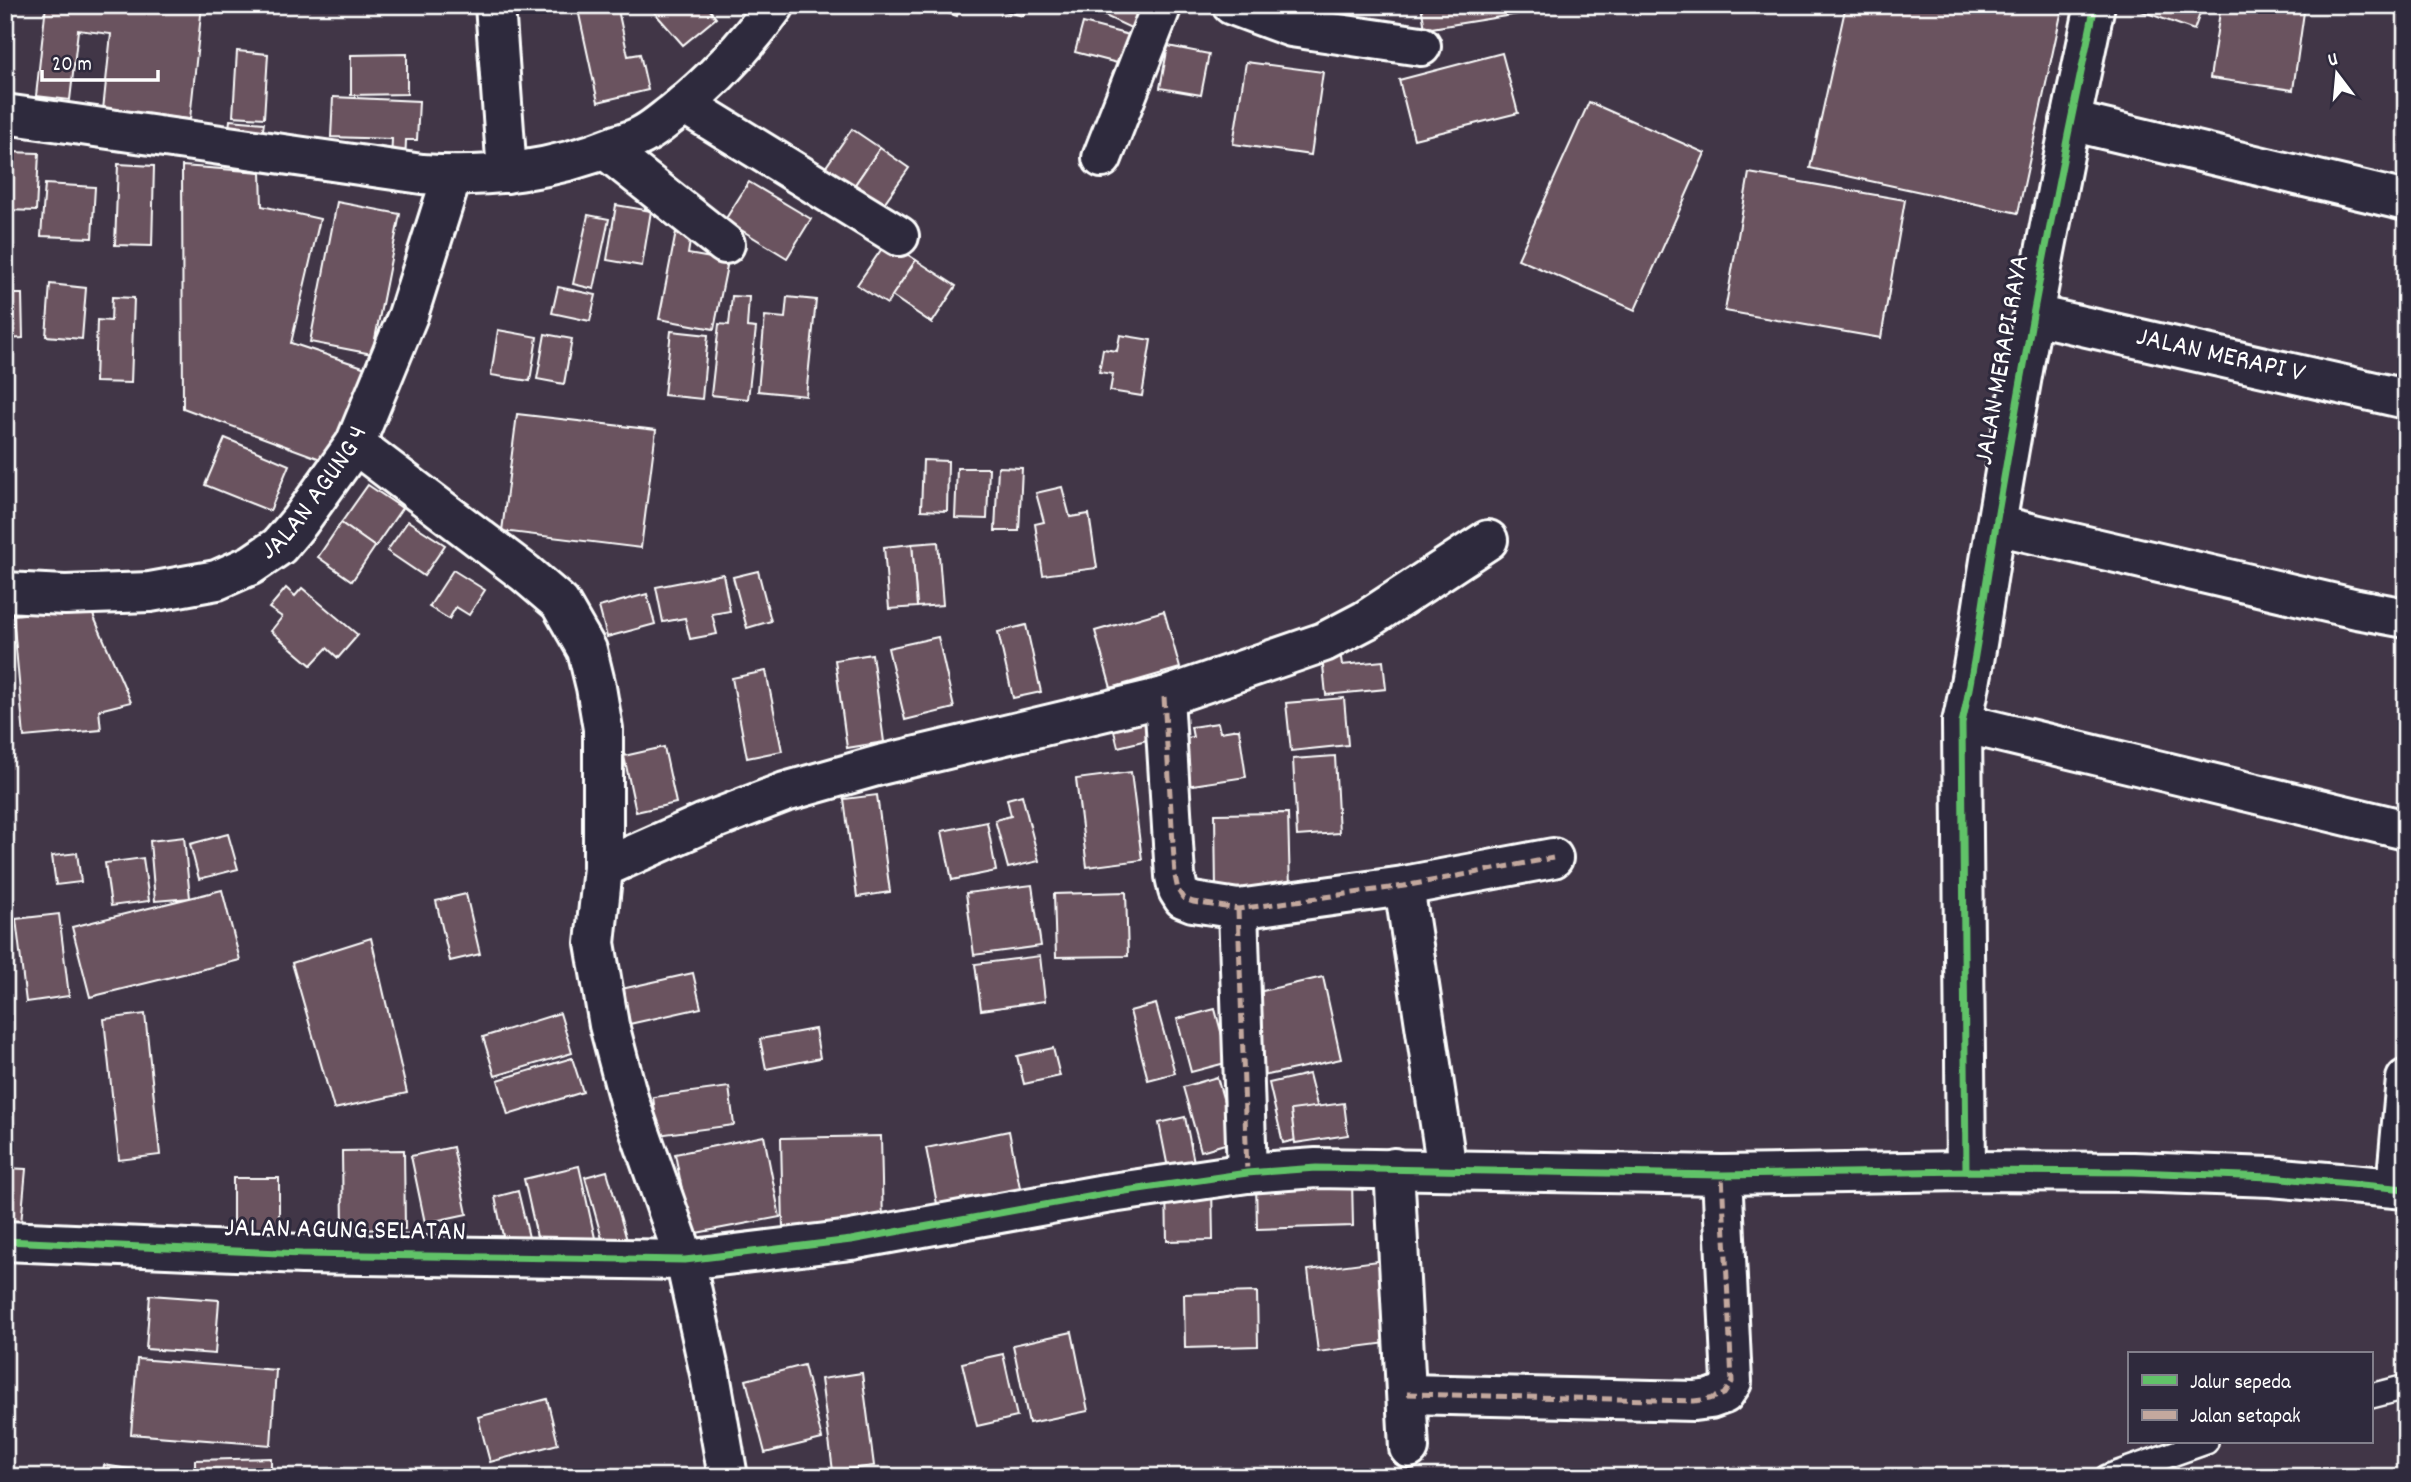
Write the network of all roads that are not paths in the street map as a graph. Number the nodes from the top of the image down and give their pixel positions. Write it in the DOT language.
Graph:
graph roads {
  1 [pos="495,5"];
  2 [pos="775,5"];
  3 [pos="1162,5"];
  4 [pos="1232,5"];
  5 [pos="2095,5"];
  6 [pos="1420,46"];
  7 [pos="684,104"];
  8 [pos="5,114"];
  9 [pos="2070,121"];
  10 [pos="606,150"];
  11 [pos="1102,158"];
  12 [pos="507,173"];
  13 [pos="452,176"];
  14 [pos="2406,201"];
  15 [pos="900,236"];
  16 [pos="725,244"];
  17 [pos="2034,315"];
  18 [pos="2406,399"];
  19 [pos="355,444"];
  20 [pos="1996,525"];
  21 [pos="1488,540"];
  22 [pos="5,592"];
  23 [pos="2406,618"];
  24 [pos="1164,697"];
  25 [pos="1962,723"];
  26 [pos="2406,830"];
  27 [pos="1553,858"];
  28 [pos="603,868"];
  29 [pos="1404,886"];
  30 [pos="1238,909"];
  31 [pos="2406,1079"];
  32 [pos="1394,1168"];
  33 [pos="1447,1170"];
  34 [pos="1966,1171"];
  35 [pos="1247,1172"];
  36 [pos="1722,1175"];
  37 [pos="2401,1188"];
  38 [pos="5,1241"];
  39 [pos="685,1260"];
  40 [pos="2406,1387"];
  41 [pos="1407,1394"];
  42 [pos="2372,1396"];
  43 [pos="2200,1444"];
  44 [pos="1409,1448"];
  45 [pos="728,1477"];
  46 [pos="2107,1477"];
  1 -- 12 [label="street"];
  2 -- 7 [label="street"];
  3 -- 11 [label="street"];
  4 -- 6 [label="street"];
  5 -- 9 [label="street, JALAN MERAPI RAYA"];
  7 -- 10 [label="street"];
  7 -- 15 [label="street"];
  8 -- 13 [label="street"];
  9 -- 14 [label="street"];
  9 -- 17 [label="street, JALAN MERAPI RAYA"];
  10 -- 12 [label="street"];
  10 -- 16 [label="street"];
  12 -- 13 [label="street"];
  13 -- 19 [label="street, JALAN AGUNG 4"];
  17 -- 18 [label="street, JALAN MERAPI V"];
  17 -- 20 [label="street, JALAN MERAPI RAYA"];
  19 -- 22 [label="street, JALAN AGUNG 4"];
  19 -- 28 [label="street"];
  20 -- 23 [label="street"];
  20 -- 25 [label="street, JALAN MERAPI RAYA"];
  21 -- 24 [label="street"];
  24 -- 28 [label="street"];
  24 -- 30 [label="street"];
  25 -- 26 [label="street"];
  25 -- 34 [label="street, JALAN MERAPI RAYA"];
  27 -- 29 [label="street"];
  28 -- 39 [label="street"];
  29 -- 30 [label="street"];
  29 -- 33 [label="street"];
  30 -- 35 [label="street"];
  31 -- 37 [label="street"];
  32 -- 33 [label="street, JALAN AGUNG SELATAN"];
  32 -- 35 [label="street, JALAN AGUNG SELATAN"];
  32 -- 41 [label="street"];
  33 -- 36 [label="street, JALAN AGUNG SELATAN"];
  34 -- 36 [label="street, JALAN AGUNG SELATAN"];
  34 -- 37 [label="street, JALAN AGUNG SELATAN"];
  35 -- 39 [label="street, JALAN AGUNG SELATAN"];
  36 -- 41 [label="street"];
  38 -- 39 [label="street, JALAN AGUNG SELATAN"];
  39 -- 45 [label="street"];
  40 -- 42 [label="lane"];
  41 -- 44 [label="street"];
  43 -- 46 [label="lane"];
}
